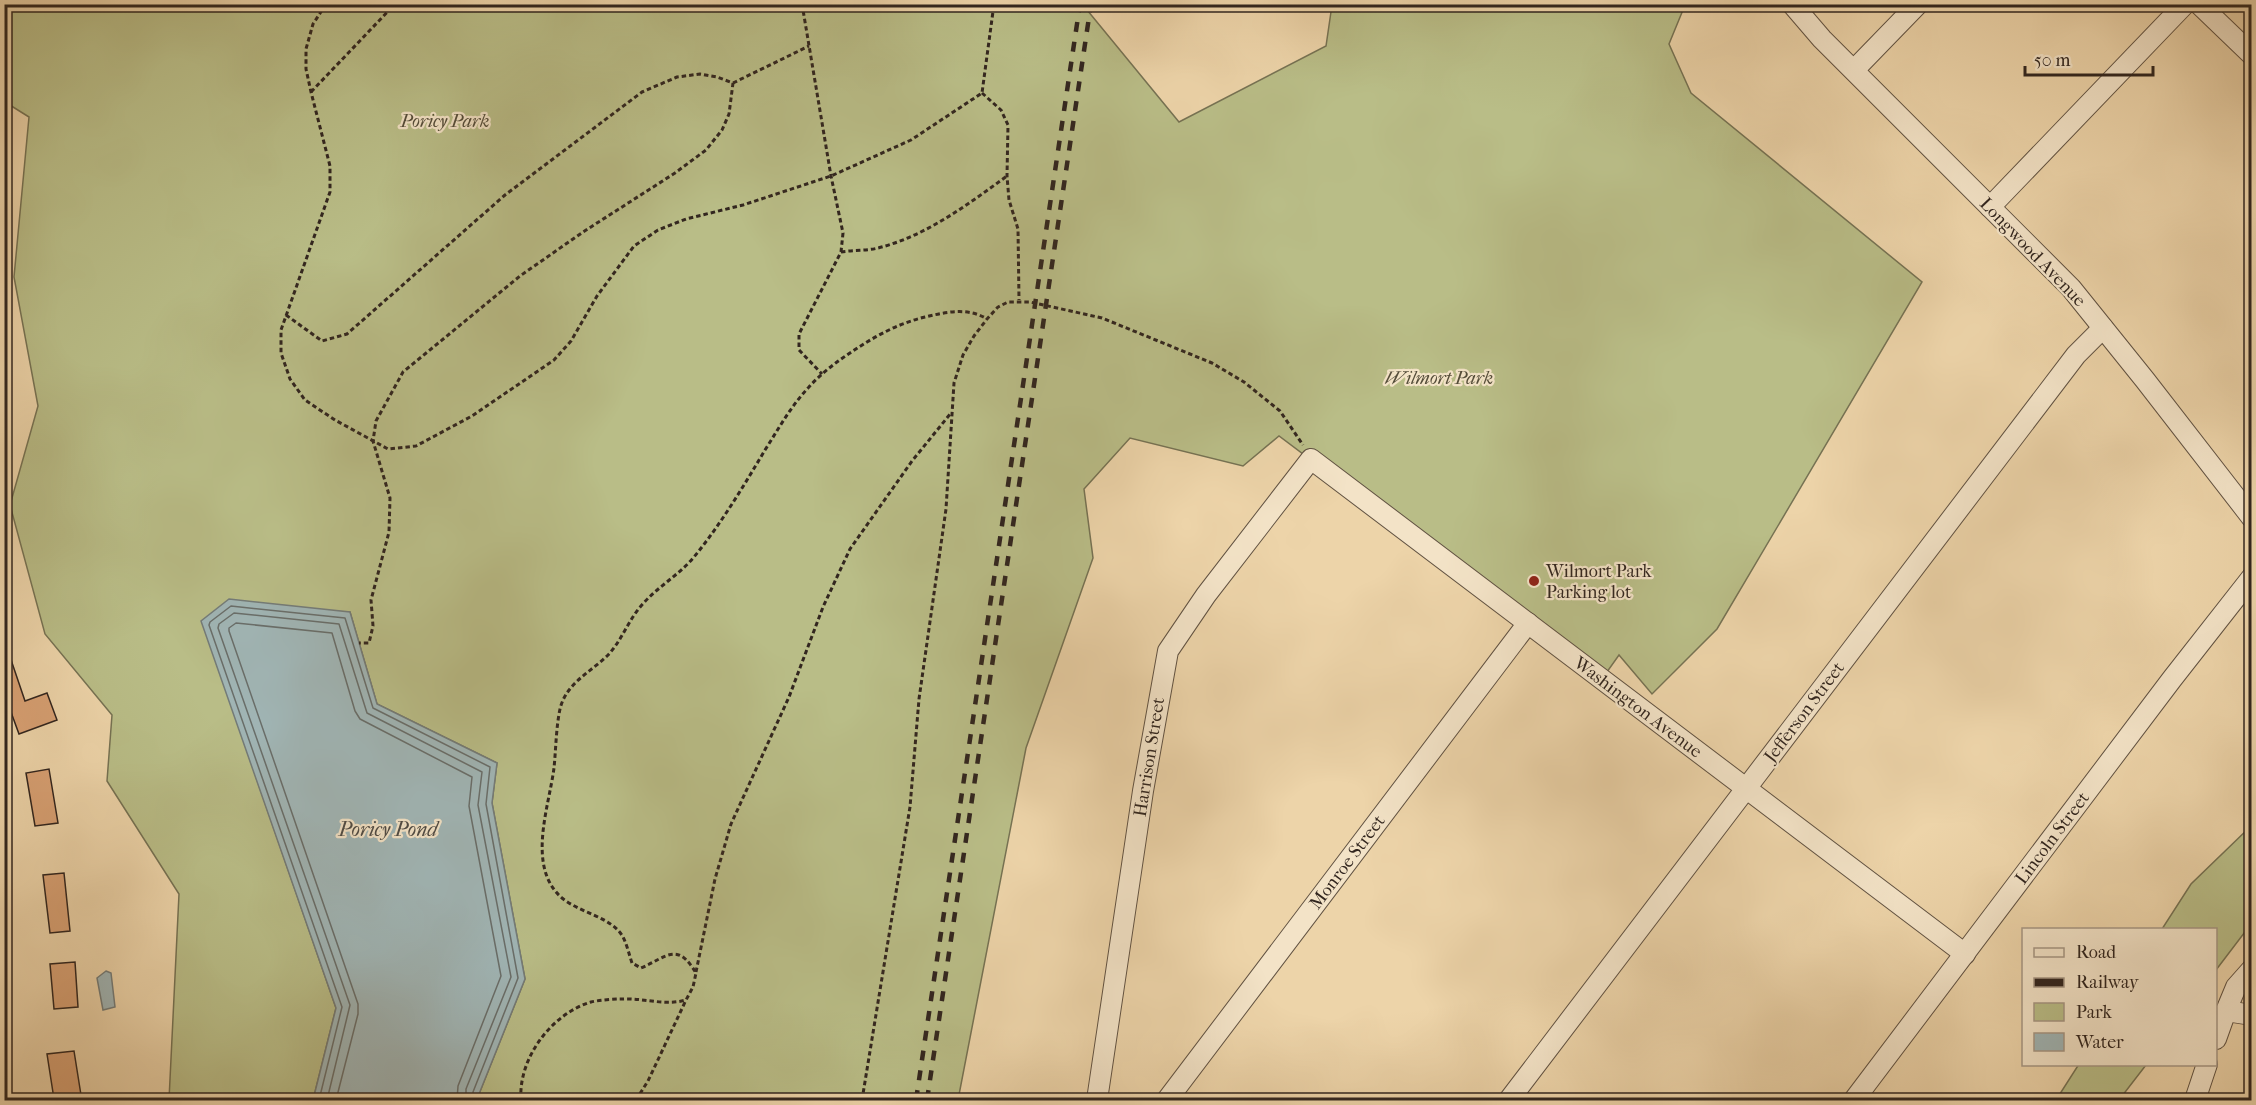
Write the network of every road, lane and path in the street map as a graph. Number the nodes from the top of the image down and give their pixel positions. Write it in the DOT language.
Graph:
graph roads {
  1 [pos="326,4"];
  2 [pos="395,4"];
  3 [pos="802,4"];
  4 [pos="994,4"];
  5 [pos="1792,4"];
  6 [pos="1918,4"];
  7 [pos="2185,4"];
  8 [pos="2199,4"];
  9 [pos="809,46"];
  10 [pos="2252,55"];
  11 [pos="1854,70"];
  12 [pos="733,83"];
  13 [pos="311,92"];
  14 [pos="982,93"];
  15 [pos="831,176"];
  16 [pos="1007,176"];
  17 [pos="1990,207"];
  18 [pos="841,252"];
  19 [pos="1019,300"];
  20 [pos="286,315"];
  21 [pos="987,319"];
  22 [pos="2103,328"];
  23 [pos="822,374"];
  24 [pos="951,413"];
  25 [pos="373,441"];
  26 [pos="1311,459"];
  27 [pos="2252,518"];
  28 [pos="2252,577"];
  29 [pos="1528,623"];
  30 [pos="359,643"];
  31 [pos="1746,789"];
  32 [pos="1965,954"];
  33 [pos="2252,969"];
  34 [pos="696,973"];
  35 [pos="686,1000"];
  36 [pos="2226,1011"];
  37 [pos="2252,1015"];
  38 [pos="2217,1036"];
  39 [pos="2207,1066"];
  40 [pos="521,1101"];
  41 [pos="636,1101"];
  42 [pos="862,1101"];
  43 [pos="1097,1101"];
  44 [pos="1167,1101"];
  45 [pos="1509,1101"];
  46 [pos="1854,1101"];
  47 [pos="2196,1101"];
  1 -- 13 [label="path"];
  2 -- 13 [label="path"];
  3 -- 9 [label="path"];
  4 -- 14 [label="path"];
  5 -- 11 [label="street, Longwood Avenue"];
  6 -- 11 [label="street"];
  7 -- 17 [label="street"];
  8 -- 10 [label="street"];
  9 -- 12 [label="path"];
  9 -- 15 [label="path"];
  11 -- 17 [label="street, Longwood Avenue"];
  12 -- 20 [label="path"];
  12 -- 25 [label="path"];
  13 -- 20 [label="path"];
  14 -- 15 [label="path"];
  14 -- 16 [label="path"];
  15 -- 18 [label="path"];
  15 -- 25 [label="path"];
  16 -- 18 [label="path"];
  16 -- 19 [label="path"];
  17 -- 22 [label="street, Longwood Avenue"];
  18 -- 23 [label="path"];
  19 -- 21 [label="path"];
  19 -- 26 [label="path"];
  20 -- 25 [label="path"];
  21 -- 23 [label="path"];
  21 -- 24 [label="path"];
  22 -- 27 [label="street, Longwood Avenue"];
  22 -- 31 [label="street, Jefferson Street"];
  23 -- 34 [label="path"];
  24 -- 34 [label="path"];
  24 -- 42 [label="path"];
  25 -- 30 [label="path"];
  26 -- 29 [label="street, Washington Avenue"];
  26 -- 43 [label="street, Harrison Street"];
  28 -- 32 [label="street, Lincoln Street"];
  29 -- 31 [label="street, Washington Avenue"];
  29 -- 44 [label="street, Monroe Street"];
  31 -- 32 [label="street, Washington Avenue"];
  31 -- 45 [label="street, Jefferson Street"];
  32 -- 46 [label="street, Lincoln Street"];
  33 -- 36 [label="street"];
  34 -- 35 [label="path"];
  35 -- 40 [label="path"];
  35 -- 41 [label="path"];
  36 -- 37 [label="street"];
  36 -- 38 [label="street"];
  39 -- 47 [label="street"];
}
